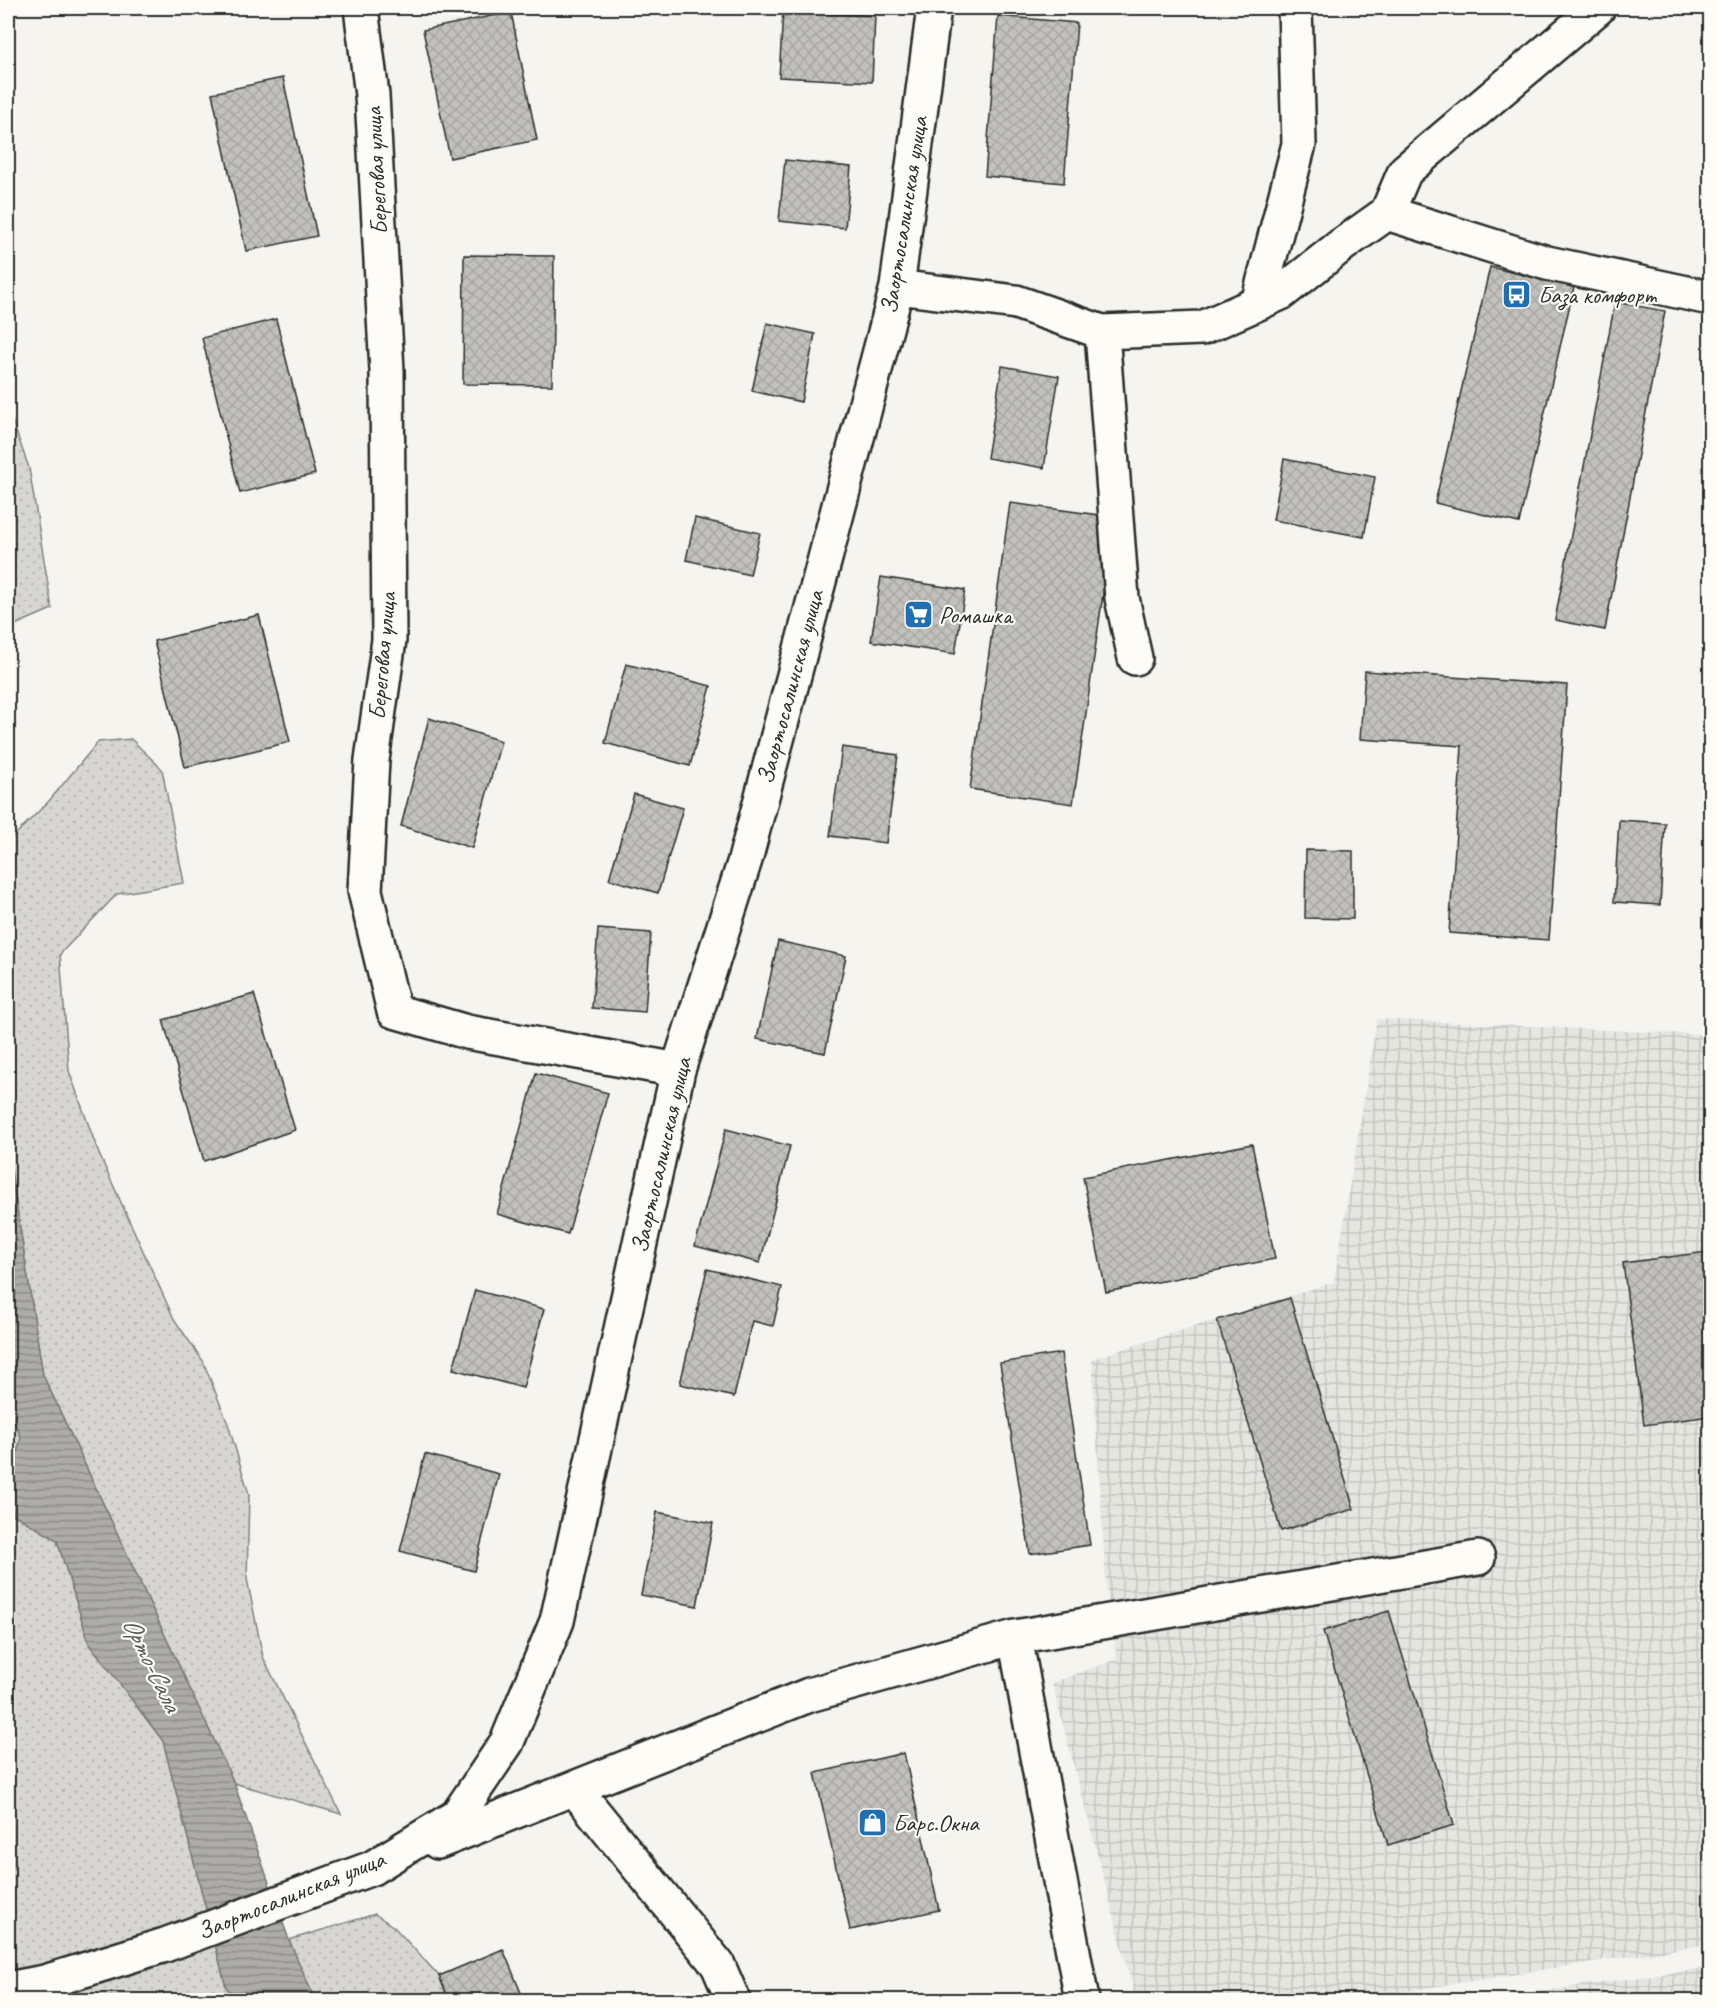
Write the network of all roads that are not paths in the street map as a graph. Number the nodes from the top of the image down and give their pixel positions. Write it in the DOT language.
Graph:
graph roads {
  1 [pos="361,8"];
  2 [pos="934,8"];
  3 [pos="1295,8"];
  4 [pos="1598,8"];
  5 [pos="1387,213"];
  6 [pos="897,286"];
  7 [pos="1710,298"];
  8 [pos="1258,303"];
  9 [pos="1102,332"];
  10 [pos="1135,658"];
  11 [pos="678,1070"];
  12 [pos="1478,1558"];
  13 [pos="1016,1637"];
  14 [pos="574,1788"];
  15 [pos="372,1868"];
  16 [pos="8,1989"];
  17 [pos="733,2001"];
  18 [pos="1082,2001"];
  1 -- 11 [label="street, Береговая улица"];
  2 -- 6 [label="street, Заортосалинская улица"];
  3 -- 8 [label="street"];
  4 -- 5 [label="street"];
  5 -- 7 [label="street"];
  5 -- 8 [label="street"];
  6 -- 9 [label="street"];
  6 -- 11 [label="street, Заортосалинская улица"];
  8 -- 9 [label="street"];
  9 -- 10 [label="street"];
  11 -- 15 [label="street, Заортосалинская улица"];
  12 -- 13 [label="street"];
  13 -- 14 [label="street"];
  13 -- 18 [label="street"];
  14 -- 15 [label="street"];
  14 -- 17 [label="street"];
  15 -- 16 [label="street, Заортосалинская улица"];
}
